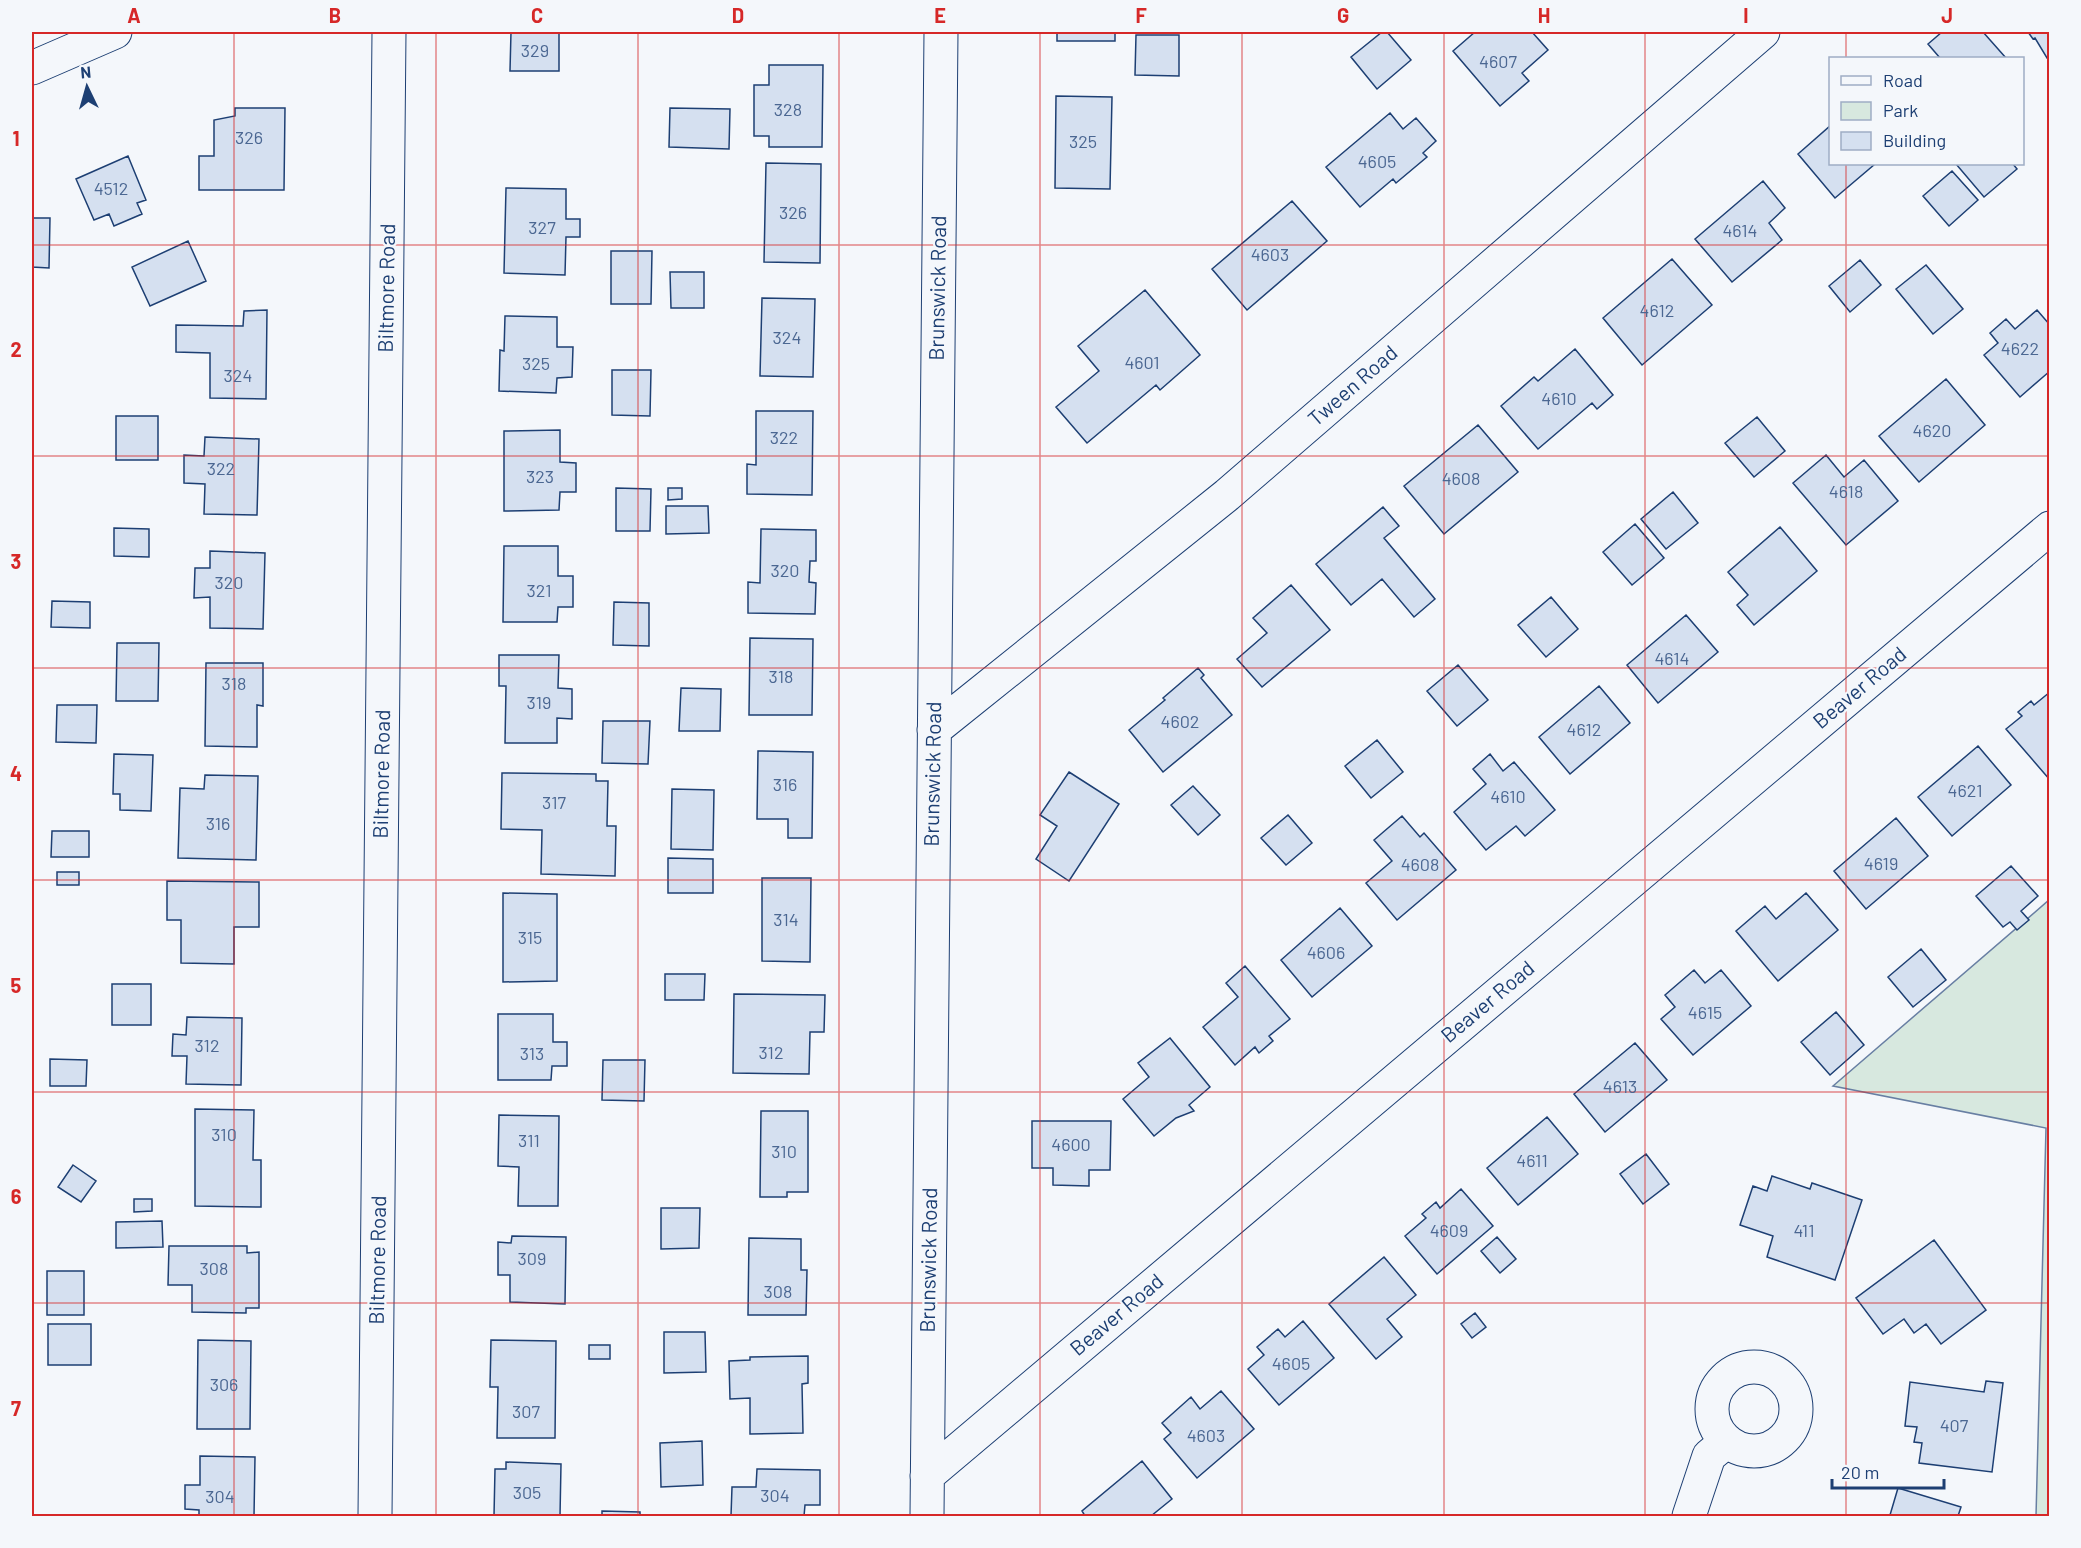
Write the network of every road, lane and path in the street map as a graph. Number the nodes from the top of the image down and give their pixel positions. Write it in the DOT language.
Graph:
graph roads {
  1 [pos="115,32"];
  2 [pos="389,32"];
  3 [pos="941,32"];
  4 [pos="1763,32"];
  5 [pos="32,68"];
  6 [pos="2049,528"];
  7 [pos="934,730"];
  8 [pos="1727,1441"];
  9 [pos="927,1476"];
  10 [pos="375,1516"];
  11 [pos="927,1516"];
  12 [pos="1689,1516"];
  1 -- 5 [label="street"];
  2 -- 10 [label="street, Biltmore Road"];
  3 -- 7 [label="street, Brunswick Road"];
  4 -- 7 [label="street, Tween Road"];
  6 -- 9 [label="street, Beaver Road"];
  7 -- 9 [label="street, Brunswick Road"];
  8 -- 12 [label="street"];
  9 -- 11 [label="street, Brunswick Road"];
}
